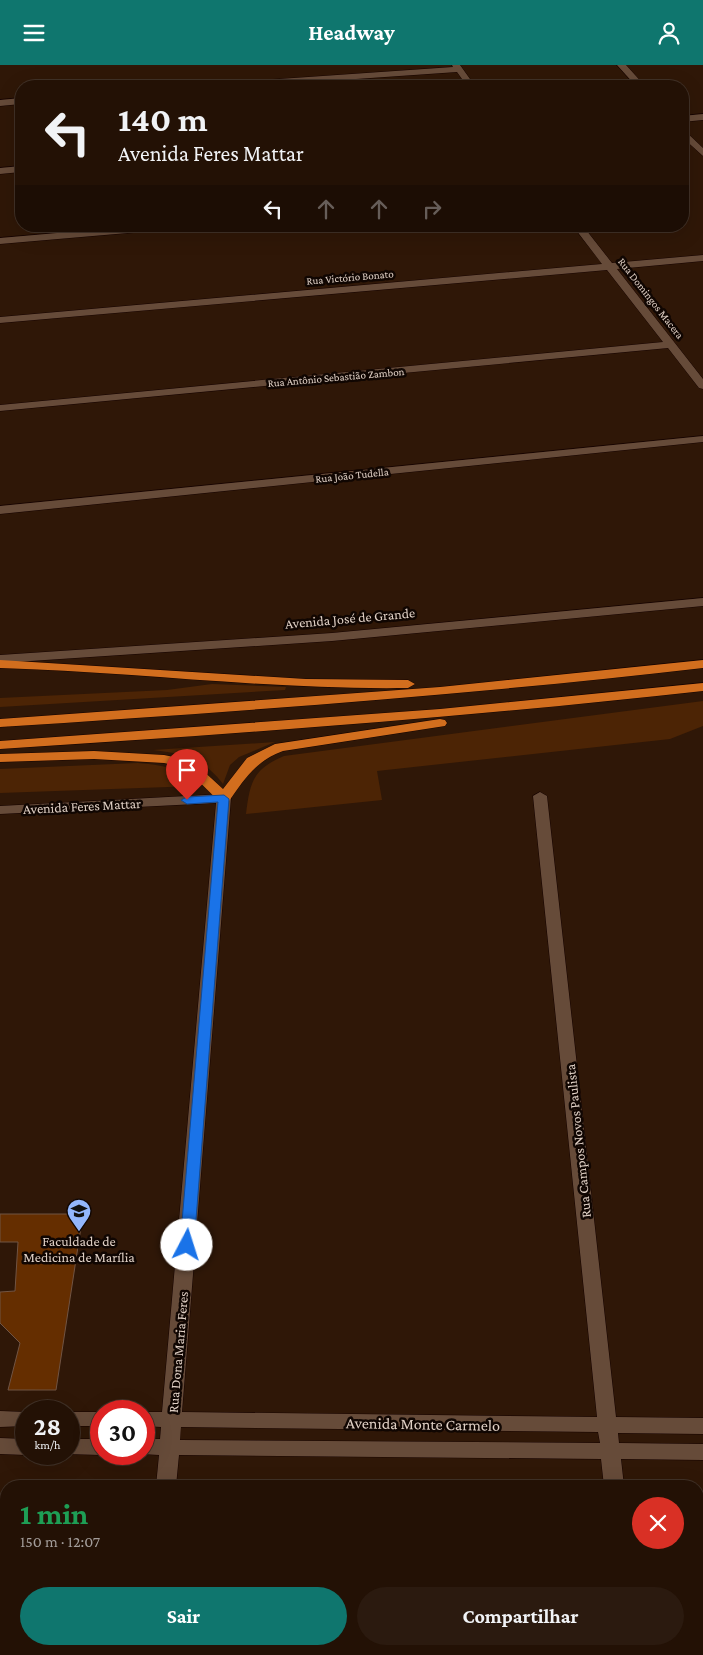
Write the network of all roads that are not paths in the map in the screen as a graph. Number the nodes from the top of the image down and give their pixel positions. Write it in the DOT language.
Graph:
graph roads {
  1 [pos="621,65"];
  2 [pos="457,67"];
  3 [pos="297,80"];
  4 [pos="467,80"];
  5 [pos="635,80"];
  6 [pos="15,102"];
  7 [pos="0,103"];
  8 [pos="703,117"];
  9 [pos="689,118"];
  10 [pos="689,138"];
  11 [pos="703,153"];
  12 [pos="15,170"];
  13 [pos="0,171"];
  14 [pos="104,232"];
  15 [pos="583,232"];
  16 [pos="0,241"];
  17 [pos="703,258"];
  18 [pos="610,266"];
  19 [pos="0,320"];
  20 [pos="671,345"];
  21 [pos="703,386"];
  22 [pos="0,408"];
  23 [pos="703,439"];
  24 [pos="0,510"];
  25 [pos="703,602"];
  26 [pos="0,659"];
  27 [pos="0,664"];
  28 [pos="703,665"];
  29 [pos="582,679"];
  30 [pos="703,687"];
  31 [pos="570,702"];
  32 [pos="0,723"];
  33 [pos="0,745"];
  34 [pos="0,758"];
  35 [pos="540,796"];
  36 [pos="224,799"];
  37 [pos="0,810"];
  38 [pos="0,1419"];
  39 [pos="15,1419"];
  40 [pos="155,1419"];
  41 [pos="173,1420"];
  42 [pos="703,1426"];
  43 [pos="609,1427"];
  44 [pos="0,1446"];
  45 [pos="15,1447"];
  46 [pos="155,1447"];
  47 [pos="169,1447"];
  48 [pos="611,1451"];
  49 [pos="703,1452"];
  50 [pos="166,1480"];
  51 [pos="613,1480"];
  1 -- 5 [label="street"];
  2 -- 3 [label="street"];
  2 -- 4 [label="street"];
  6 -- 7 [label="street"];
  8 -- 9 [label="street"];
  10 -- 11 [label="street"];
  12 -- 13 [label="street"];
  14 -- 16 [label="street"];
  15 -- 18 [label="street, Rua Domingos Macera"];
  17 -- 18 [label="street, Rua Victório Bonato"];
  18 -- 19 [label="street, Rua Victório Bonato"];
  18 -- 20 [label="street, Rua Domingos Macera"];
  20 -- 21 [label="street, Rua Domingos Macera"];
  20 -- 22 [label="street, Rua Antônio Sebastião Zambon"];
  23 -- 24 [label="street, Rua João Tudella"];
  25 -- 26 [label="street, Avenida José de Grande"];
  27 -- 29 [label="highway"];
  28 -- 29 [label="highway"];
  29 -- 32 [label="highway"];
  30 -- 31 [label="highway"];
  31 -- 33 [label="highway"];
  31 -- 36 [label="highway"];
  34 -- 36 [label="highway"];
  35 -- 43 [label="street, Rua Campos Novos Paulista"];
  36 -- 37 [label="street, Avenida Feres Mattar"];
  36 -- 41 [label="street, Rua Dona Maria Feres"];
  38 -- 39 [label="street"];
  40 -- 41 [label="street, Avenida Monte Carmelo"];
  41 -- 43 [label="street, Avenida Monte Carmelo"];
  41 -- 47 [label="street, Rua Dona Maria Feres"];
  42 -- 43 [label="street, Avenida Monte Carmelo"];
  43 -- 48 [label="street, Rua Campos Novos Paulista"];
  44 -- 45 [label="street"];
  46 -- 47 [label="street, Avenida Monte Carmelo"];
  47 -- 48 [label="street, Avenida Monte Carmelo"];
  47 -- 50 [label="street, Rua Dona Maria Feres"];
  48 -- 49 [label="street, Avenida Monte Carmelo"];
  48 -- 51 [label="street, Rua Campos Novos Paulista"];
}
